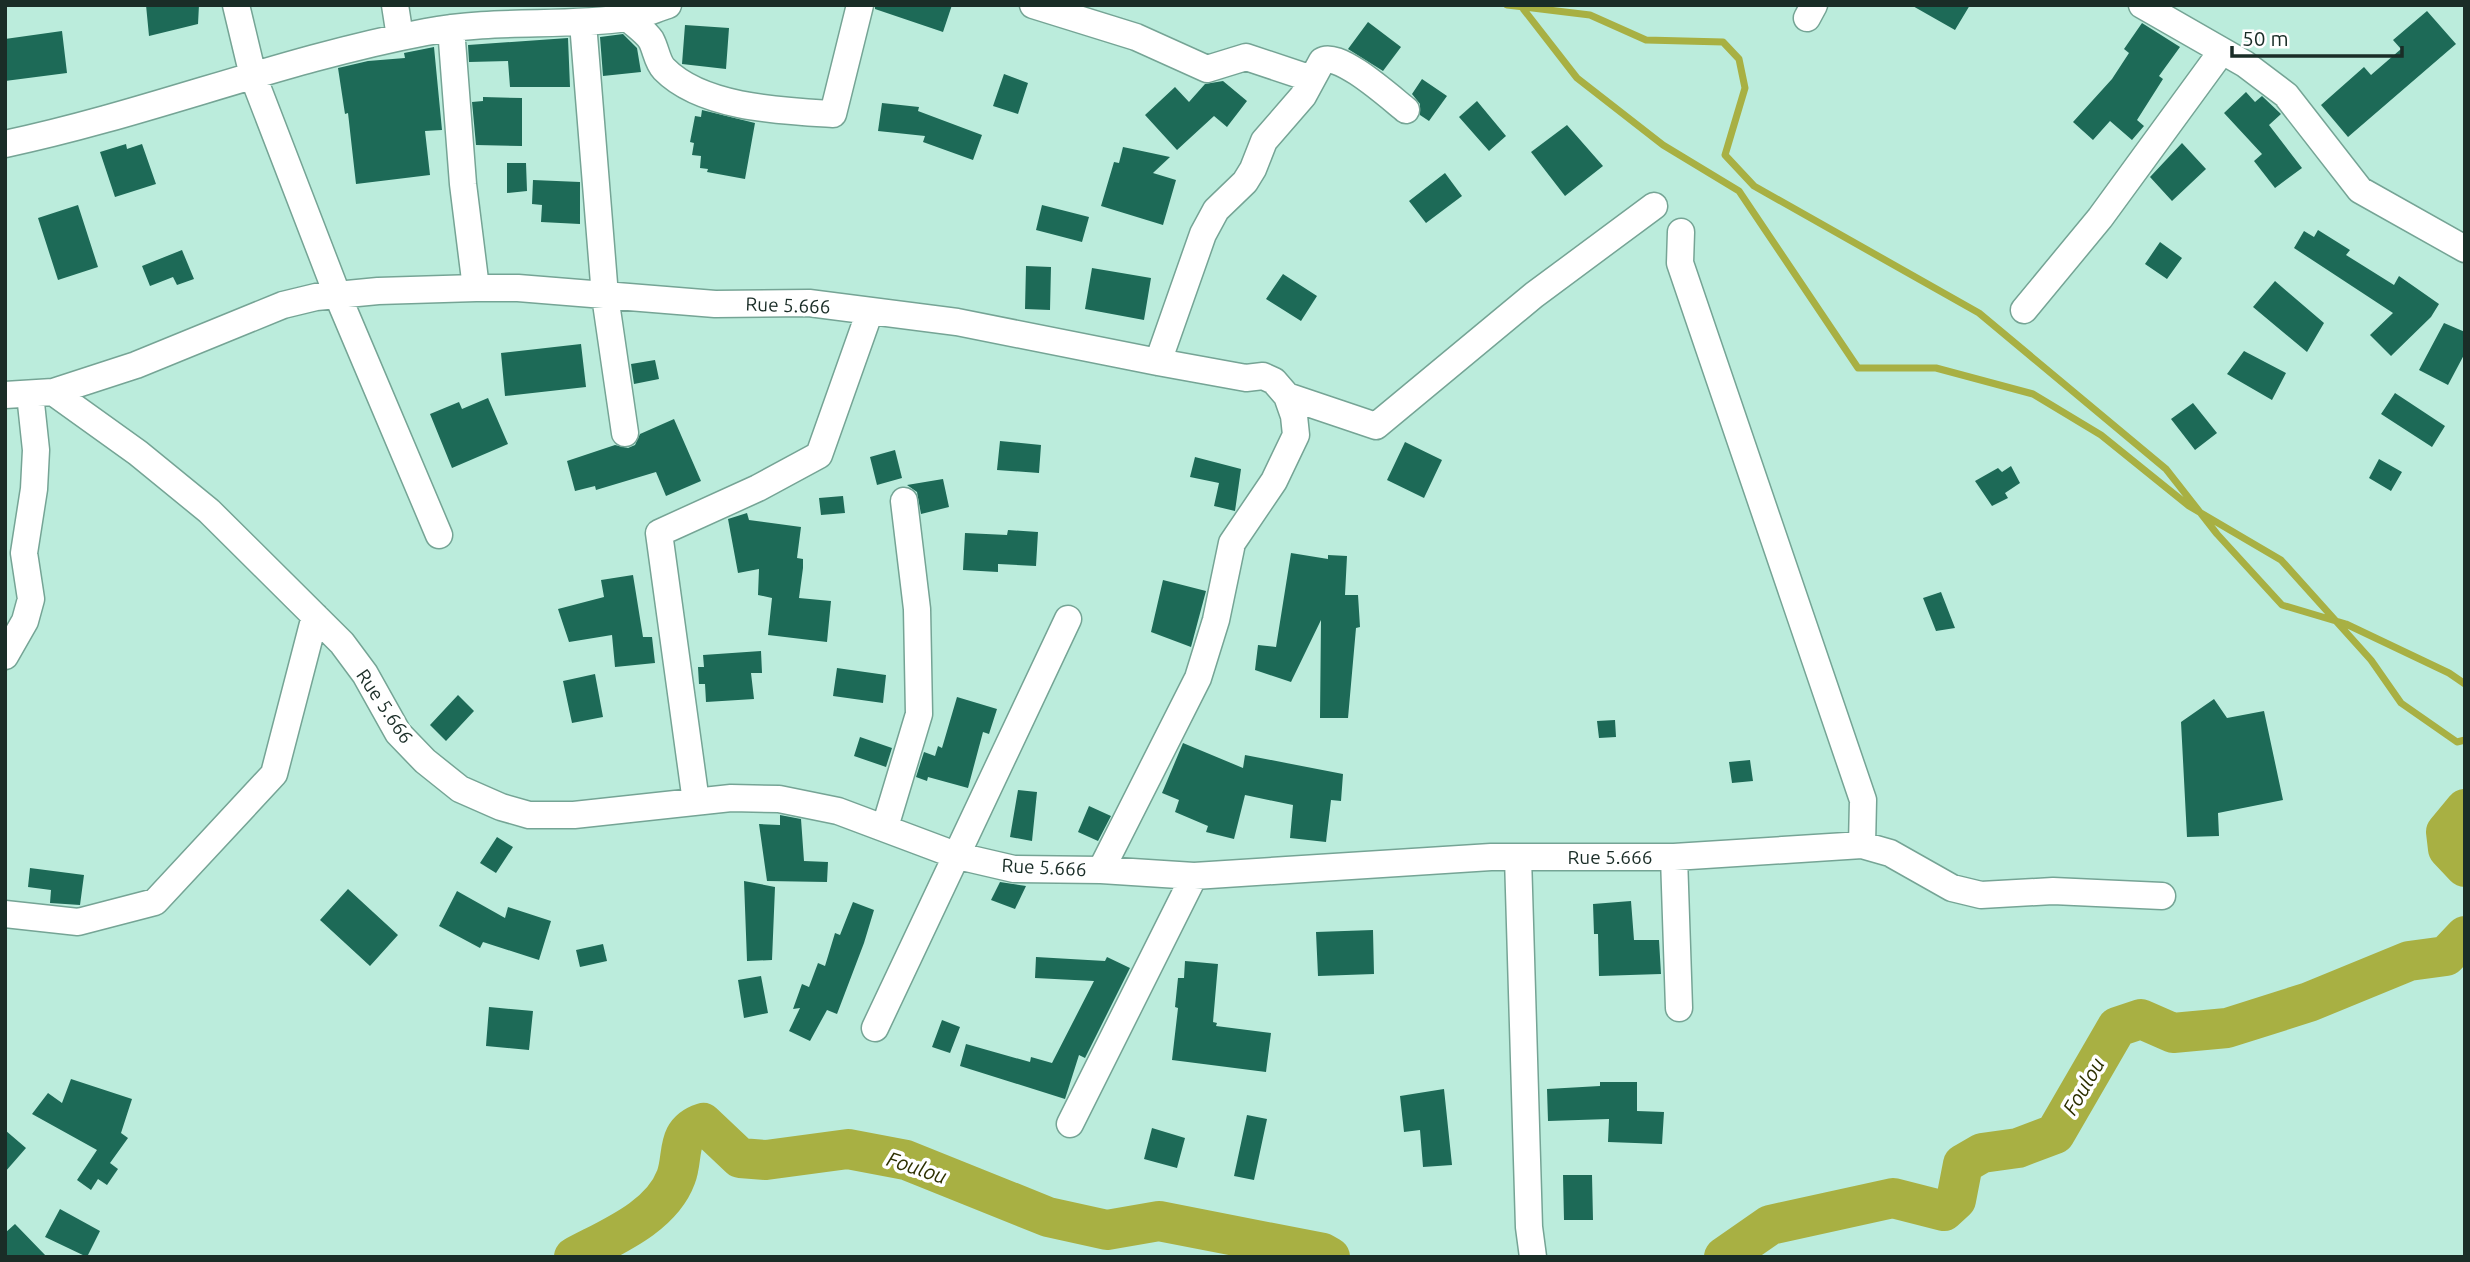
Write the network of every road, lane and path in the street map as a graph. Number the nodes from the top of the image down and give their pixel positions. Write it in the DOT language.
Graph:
graph roads {
  1 [pos="236,5"];
  2 [pos="395,5"];
  3 [pos="668,5"];
  4 [pos="860,5"];
  5 [pos="1033,5"];
  6 [pos="2142,5"];
  7 [pos="628,18"];
  8 [pos="583,23"];
  9 [pos="450,28"];
  10 [pos="400,37"];
  11 [pos="2222,51"];
  12 [pos="253,76"];
  13 [pos="1312,79"];
  14 [pos="1406,110"];
  15 [pos="5,144"];
  16 [pos="1654,206"];
  17 [pos="1681,232"];
  18 [pos="2465,249"];
  19 [pos="476,288"];
  20 [pos="337,293"];
  21 [pos="605,296"];
  22 [pos="2024,310"];
  23 [pos="870,311"];
  24 [pos="1158,362"];
  25 [pos="29,394"];
  26 [pos="1287,396"];
  27 [pos="625,433"];
  28 [pos="904,501"];
  29 [pos="439,535"];
  30 [pos="315,616"];
  31 [pos="1068,619"];
  32 [pos="5,656"];
  33 [pos="696,802"];
  34 [pos="885,827"];
  35 [pos="1861,845"];
  36 [pos="958,856"];
  37 [pos="1518,857"];
  38 [pos="1674,857"];
  39 [pos="1101,870"];
  40 [pos="1194,876"];
  41 [pos="2162,896"];
  42 [pos="5,914"];
  43 [pos="1679,1008"];
  44 [pos="875,1028"];
  45 [pos="1070,1124"];
  46 [pos="1533,1257"];
  1 -- 12 [label="street"];
  2 -- 10 [label="street"];
  3 -- 7 [label="street"];
  4 -- 7 [label="street"];
  5 -- 13 [label="street"];
  6 -- 11 [label="street"];
  7 -- 8 [label="street"];
  8 -- 9 [label="street"];
  8 -- 21 [label="street"];
  9 -- 10 [label="street"];
  9 -- 19 [label="street"];
  10 -- 12 [label="street"];
  11 -- 18 [label="street"];
  11 -- 22 [label="street"];
  12 -- 15 [label="street"];
  12 -- 20 [label="street"];
  13 -- 14 [label="street"];
  13 -- 24 [label="street"];
  16 -- 26 [label="street, Rue 5.666"];
  17 -- 35 [label="street"];
  19 -- 20 [label="street, Rue 5.666"];
  19 -- 21 [label="street, Rue 5.666"];
  20 -- 25 [label="street, Rue 5.666"];
  20 -- 29 [label="street"];
  21 -- 23 [label="street, Rue 5.666"];
  21 -- 27 [label="street"];
  23 -- 24 [label="street, Rue 5.666"];
  23 -- 33 [label="street"];
  24 -- 26 [label="street, Rue 5.666"];
  25 -- 30 [label="street, Rue 5.666"];
  25 -- 32 [label="street"];
  26 -- 39 [label="street"];
  28 -- 34 [label="street"];
  30 -- 33 [label="street, Rue 5.666"];
  30 -- 42 [label="street"];
  31 -- 36 [label="street"];
  33 -- 34 [label="street, Rue 5.666"];
  34 -- 36 [label="street, Rue 5.666"];
  35 -- 38 [label="street, Rue 5.666"];
  35 -- 41 [label="street, Rue 5.666"];
  36 -- 39 [label="street, Rue 5.666"];
  36 -- 44 [label="street"];
  37 -- 38 [label="street, Rue 5.666"];
  37 -- 40 [label="street, Rue 5.666"];
  37 -- 46 [label="street"];
  38 -- 43 [label="street"];
  39 -- 40 [label="street, Rue 5.666"];
  40 -- 45 [label="street"];
}
